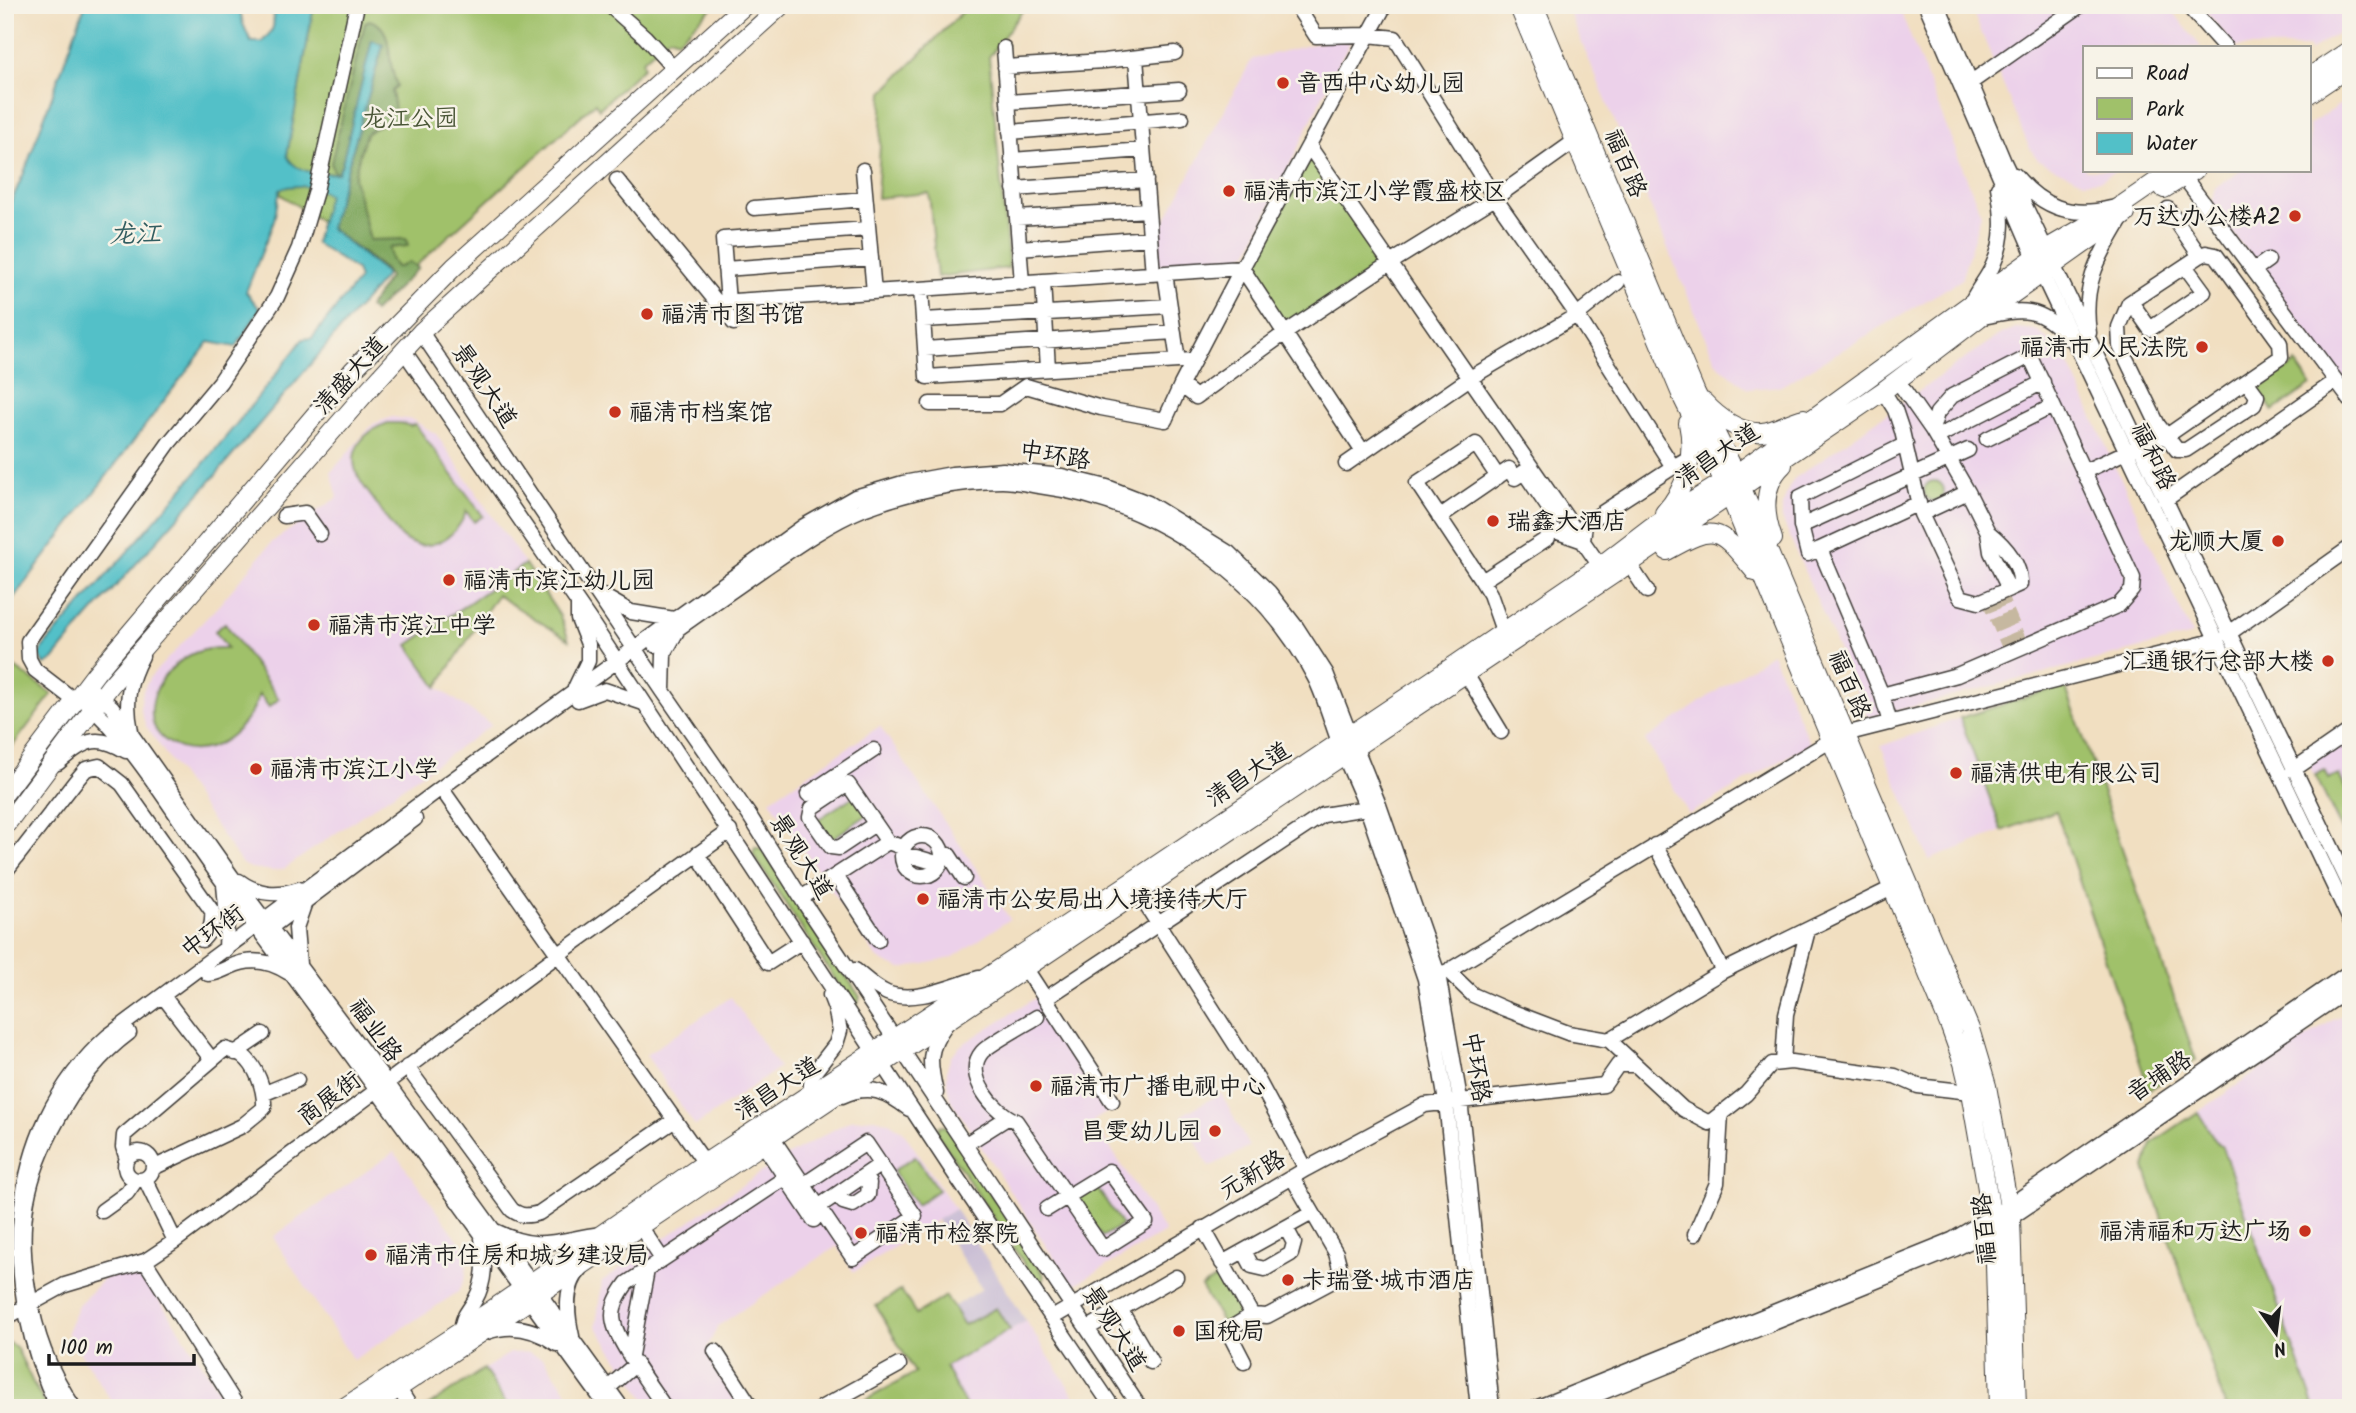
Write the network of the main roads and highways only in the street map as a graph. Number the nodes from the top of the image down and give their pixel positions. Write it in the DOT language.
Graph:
graph roads {
  1 [pos="745,5"];
  2 [pos="782,5"];
  3 [pos="1518,5"];
  4 [pos="1534,5"];
  5 [pos="2351,49"];
  6 [pos="2351,66"];
  7 [pos="2310,76"];
  8 [pos="2310,93"];
  9 [pos="2184,172"];
  10 [pos="1975,311"];
  11 [pos="1690,396"];
  12 [pos="1814,417"];
  13 [pos="1800,448"];
  14 [pos="1732,485"];
  15 [pos="1651,527"];
  16 [pos="1634,561"];
  17 [pos="1773,584"];
  18 [pos="1838,737"];
  19 [pos="1347,745"];
  20 [pos="5,793"];
  21 [pos="5,826"];
  22 [pos="899,1044"];
  23 [pos="814,1101"];
  24 [pos="530,1292"];
  25 [pos="470,1332"];
  26 [pos="343,1408"];
  27 [pos="369,1408"];
  28 [pos="1999,1408"];
  29 [pos="2017,1408"];
  1 -- 20 [label="main road, 清盛大道"];
  2 -- 21 [label="main road, 清盛大道"];
  3 -- 11 [label="main road, 福百路"];
  4 -- 11 [label="main road, 福百路"];
  5 -- 7 [label="main road"];
  6 -- 8 [label="main road"];
  9 -- 10 [label="main road, 清昌大道"];
  10 -- 12 [label="main road, 清昌大道"];
  10 -- 13 [label="main road, 清昌大道"];
  11 -- 12 [label="main road"];
  11 -- 14 [label="main road, 福百路"];
  11 -- 15 [label="main road"];
  12 -- 14 [label="main road, 清昌大道"];
  13 -- 14 [label="main road, 清昌大道"];
  13 -- 17 [label="main road"];
  14 -- 15 [label="main road, 清昌大道"];
  14 -- 16 [label="main road, 清昌大道"];
  14 -- 17 [label="main road, 福百路"];
  15 -- 19 [label="main road, 清昌大道"];
  16 -- 17 [label="main road"];
  16 -- 19 [label="main road, 清昌大道"];
  17 -- 18 [label="main road, 福百路"];
  18 -- 28 [label="main road, 福百路"];
  18 -- 29 [label="main road, 福百路"];
  19 -- 22 [label="main road, 清昌大道"];
  19 -- 22 [label="main road, 清昌大道"];
  22 -- 23 [label="main road, 清昌大道"];
  23 -- 24 [label="main road, 清昌大道"];
  23 -- 24 [label="main road, 清昌大道"];
  24 -- 25 [label="main road, 清昌大道"];
  25 -- 26 [label="main road, 清昌大道"];
  25 -- 27 [label="main road, 清昌大道"];
}
